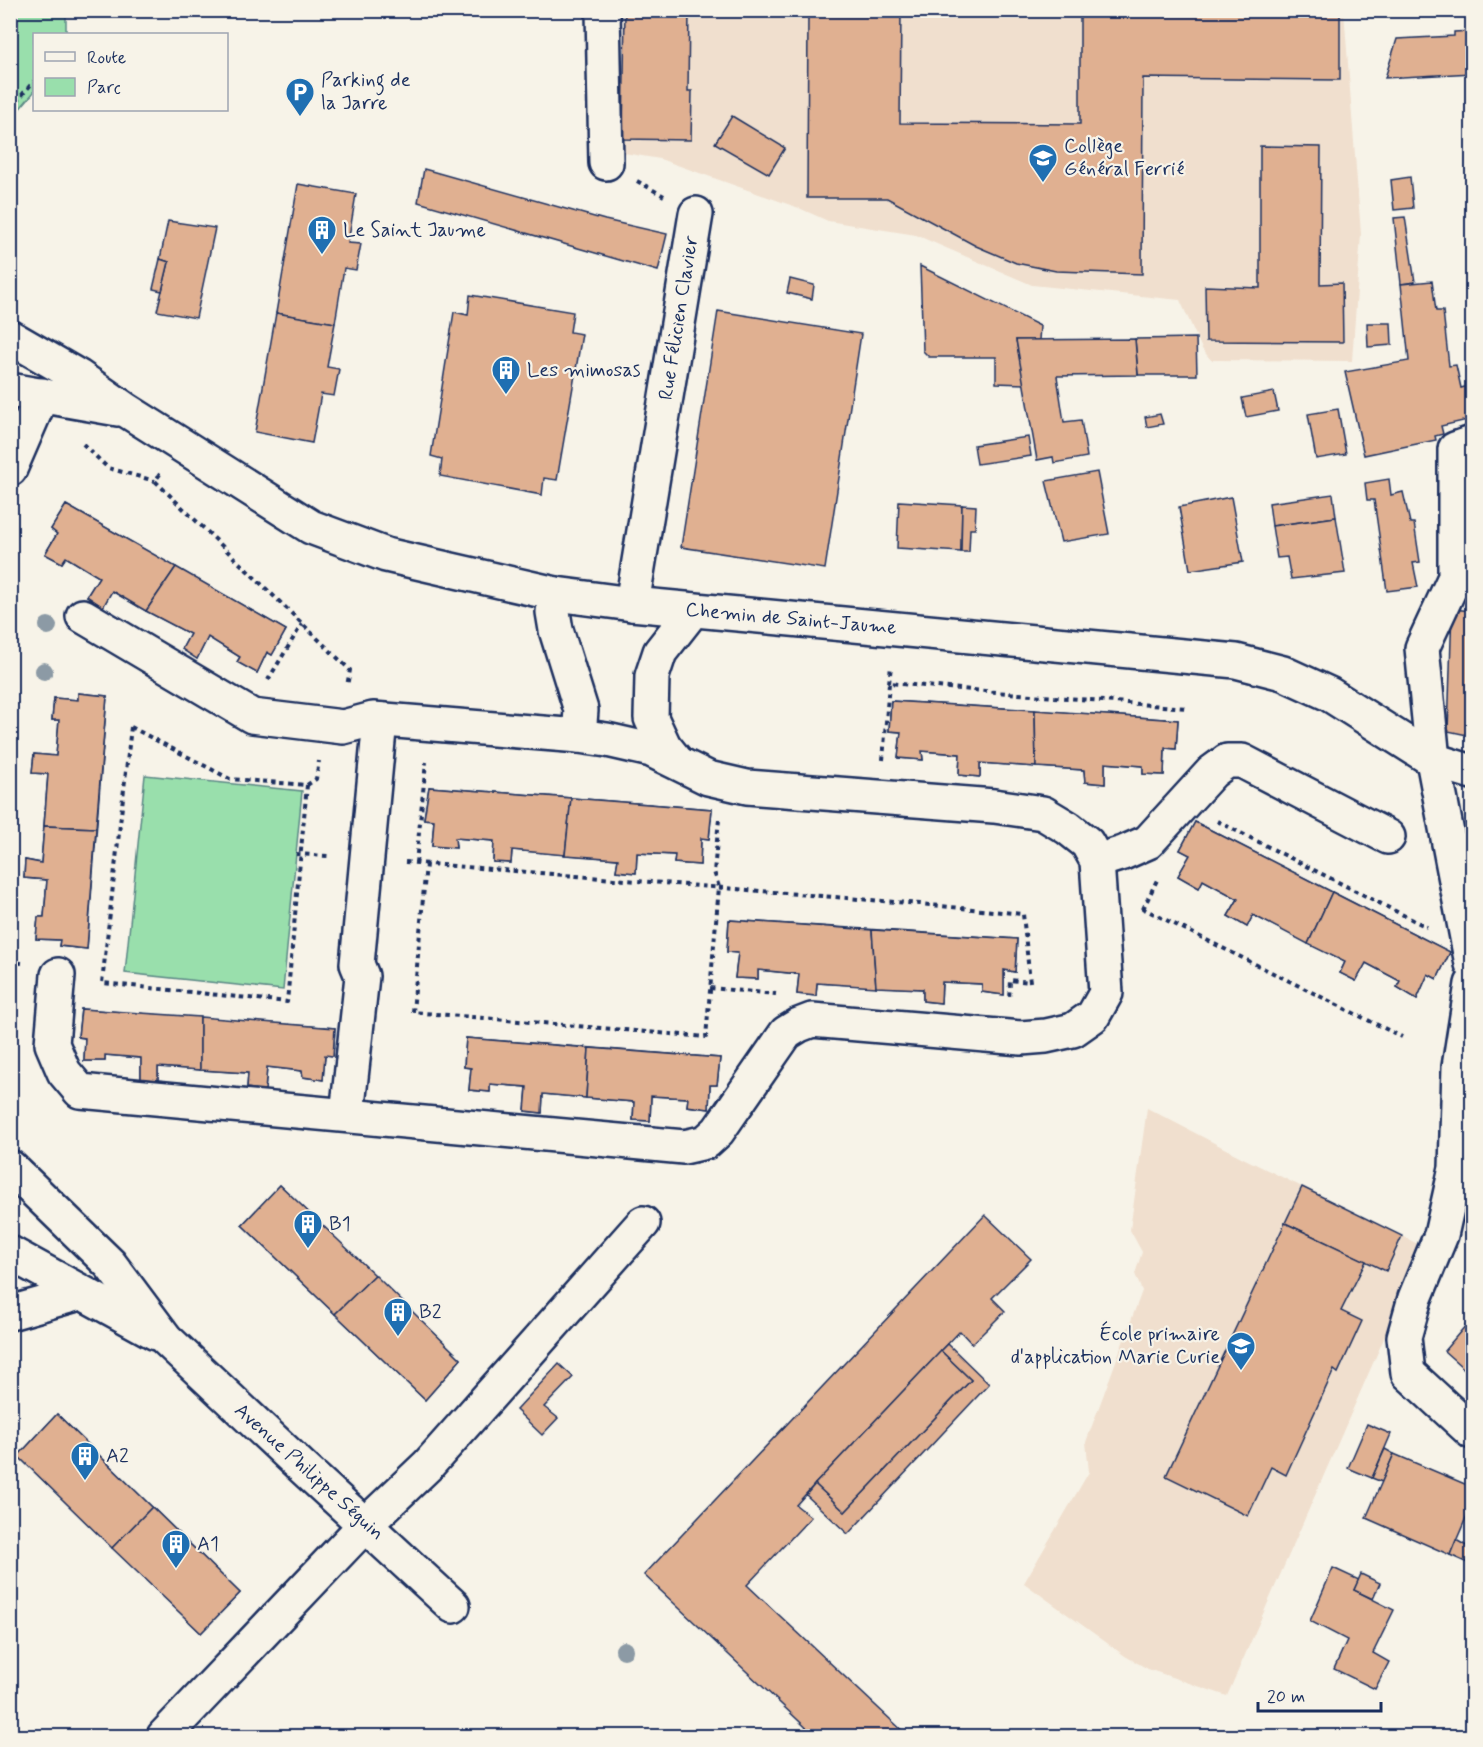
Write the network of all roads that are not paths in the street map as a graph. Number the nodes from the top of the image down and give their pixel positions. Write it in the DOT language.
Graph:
graph roads {
  1 [pos="603,10"];
  2 [pos="606,163"];
  3 [pos="696,214"];
  4 [pos="10,337"];
  5 [pos="26,393"];
  6 [pos="126,410"];
  7 [pos="1473,443"];
  8 [pos="10,469"];
  9 [pos="556,594"];
  10 [pos="632,604"];
  11 [pos="693,609"];
  12 [pos="83,615"];
  13 [pos="380,720"];
  14 [pos="579,736"];
  15 [pos="1433,760"];
  16 [pos="677,762"];
  17 [pos="1473,772"];
  18 [pos="1388,837"];
  19 [pos="1097,861"];
  20 [pos="1473,964"];
  21 [pos="58,975"];
  22 [pos="1473,984"];
  23 [pos="347,1115"];
  24 [pos="10,1167"];
  25 [pos="643,1223"];
  26 [pos="10,1253"];
  27 [pos="80,1293"];
  28 [pos="10,1313"];
  29 [pos="165,1339"];
  30 [pos="1473,1432"];
  31 [pos="365,1525"];
  32 [pos="453,1606"];
  33 [pos="164,1737"];
  1 -- 2 [label="street"];
  3 -- 10 [label="street, Rue Félicien Clavier"];
  4 -- 6 [label="street, Chemin de Saint-Jaume"];
  5 -- 6 [label="street, Chemin de Saint-Jaume"];
  5 -- 8 [label="street"];
  6 -- 9 [label="street, Chemin de Saint-Jaume"];
  7 -- 15 [label="street"];
  9 -- 10 [label="street, Chemin de Saint-Jaume"];
  9 -- 14 [label="street"];
  10 -- 11 [label="street, Chemin de Saint-Jaume"];
  11 -- 15 [label="street, Chemin de Saint-Jaume"];
  11 -- 16 [label="street"];
  12 -- 13 [label="street"];
  13 -- 14 [label="street"];
  13 -- 23 [label="street"];
  14 -- 16 [label="street"];
  15 -- 17 [label="street, Chemin de Saint-Jaume"];
  15 -- 20 [label="street"];
  16 -- 19 [label="street"];
  18 -- 19 [label="street"];
  19 -- 23 [label="street"];
  21 -- 23 [label="street"];
  22 -- 30 [label="street"];
  24 -- 29 [label="street, Avenue Philippe Séguin"];
  25 -- 31 [label="street"];
  26 -- 27 [label="street, Avenue Philippe Séguin"];
  27 -- 28 [label="street"];
  27 -- 29 [label="street, Avenue Philippe Séguin"];
  29 -- 31 [label="street, Avenue Philippe Séguin"];
  31 -- 32 [label="street, Avenue Philippe Séguin"];
  31 -- 33 [label="street"];
}
